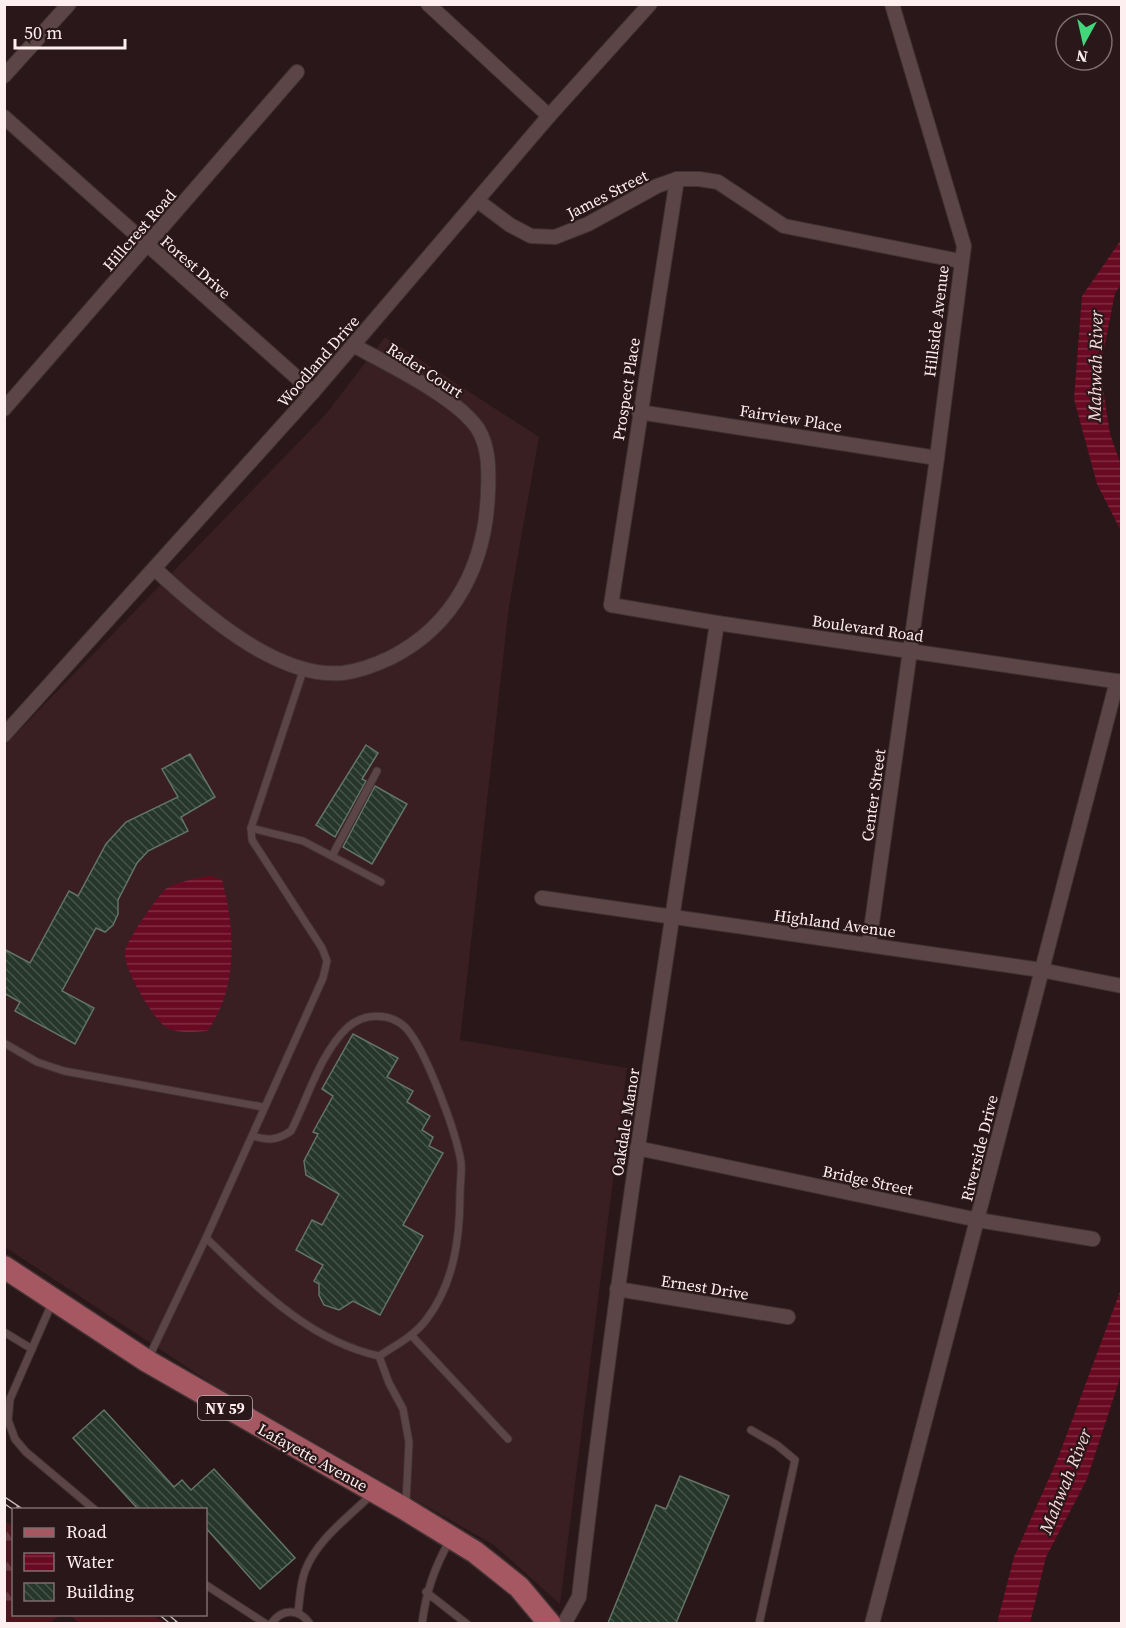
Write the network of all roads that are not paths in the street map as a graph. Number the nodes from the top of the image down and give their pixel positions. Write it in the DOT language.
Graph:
graph roads {
  1 [pos="69,4"];
  2 [pos="428,4"];
  3 [pos="650,4"];
  4 [pos="892,4"];
  5 [pos="297,72"];
  6 [pos="4,76"];
  7 [pos="549,116"];
  8 [pos="4,117"];
  9 [pos="677,179"];
  10 [pos="478,201"];
  11 [pos="147,246"];
  12 [pos="960,261"];
  13 [pos="353,345"];
  14 [pos="313,392"];
  15 [pos="4,409"];
  16 [pos="639,412"];
  17 [pos="937,458"];
  18 [pos="156,570"];
  19 [pos="611,605"];
  20 [pos="717,623"];
  21 [pos="910,650"];
  22 [pos="304,668"];
  23 [pos="1119,681"];
  24 [pos="6,730"];
  25 [pos="377,771"];
  26 [pos="251,828"];
  27 [pos="332,856"];
  28 [pos="381,882"];
  29 [pos="542,898"];
  30 [pos="673,917"];
  31 [pos="869,944"];
  32 [pos="1041,970"];
  33 [pos="1122,986"];
  34 [pos="4,1043"];
  35 [pos="263,1107"];
  36 [pos="253,1136"];
  37 [pos="637,1148"];
  38 [pos="978,1220"];
  39 [pos="206,1238"];
  40 [pos="1093,1239"];
  41 [pos="4,1267"];
  42 [pos="617,1289"];
  43 [pos="53,1299"];
  44 [pos="788,1317"];
  45 [pos="4,1332"];
  46 [pos="411,1335"];
  47 [pos="32,1349"];
  48 [pos="379,1356"];
  49 [pos="147,1361"];
  50 [pos="751,1430"];
  51 [pos="508,1439"];
  52 [pos="375,1492"];
  53 [pos="94,1508"];
  54 [pos="405,1509"];
  55 [pos="451,1538"];
  56 [pos="207,1586"];
  57 [pos="426,1592"];
  58 [pos="298,1612"];
  59 [pos="266,1623"];
  60 [pos="271,1623"];
  61 [pos="310,1623"];
  62 [pos="422,1623"];
  63 [pos="467,1623"];
  64 [pos="550,1623"];
  65 [pos="564,1623"];
  66 [pos="759,1623"];
  67 [pos="872,1623"];
  1 -- 6 [label="street"];
  2 -- 7 [label="street"];
  3 -- 7 [label="street, Woodland Drive"];
  4 -- 12 [label="street, Hillside Avenue"];
  5 -- 11 [label="street, Hillcrest Road"];
  7 -- 10 [label="street, Woodland Drive"];
  8 -- 11 [label="street, Forest Drive"];
  9 -- 10 [label="street, James Street"];
  9 -- 12 [label="street, James Street"];
  9 -- 16 [label="street, Prospect Place"];
  10 -- 13 [label="street, Woodland Drive"];
  11 -- 14 [label="street, Forest Drive"];
  11 -- 15 [label="street, Hillcrest Road"];
  12 -- 17 [label="street, Hillside Avenue"];
  13 -- 14 [label="street, Woodland Drive"];
  13 -- 22 [label="street, Rader Court"];
  14 -- 18 [label="street, Woodland Drive"];
  16 -- 17 [label="street, Fairview Place"];
  16 -- 19 [label="street, Prospect Place"];
  17 -- 21 [label="street, Hillside Avenue"];
  18 -- 22 [label="street, Rader Court"];
  18 -- 24 [label="street, Woodland Drive"];
  19 -- 20 [label="street, Boulevard Road"];
  20 -- 21 [label="street, Boulevard Road"];
  20 -- 30 [label="street, Oakdale Manor"];
  21 -- 23 [label="street, Boulevard Road"];
  21 -- 31 [label="street, Center Street"];
  22 -- 26 [label="lane"];
  23 -- 32 [label="street, Riverside Drive"];
  25 -- 27 [label="lane"];
  26 -- 27 [label="lane"];
  26 -- 35 [label="lane"];
  27 -- 28 [label="lane"];
  29 -- 30 [label="street, Highland Avenue"];
  30 -- 31 [label="street, Highland Avenue"];
  30 -- 37 [label="street, Oakdale Manor"];
  31 -- 32 [label="street, Highland Avenue"];
  32 -- 33 [label="street, Highland Avenue"];
  32 -- 38 [label="street, Riverside Drive"];
  34 -- 35 [label="lane"];
  35 -- 36 [label="lane"];
  36 -- 39 [label="lane"];
  36 -- 46 [label="lane"];
  37 -- 38 [label="street, Bridge Street"];
  37 -- 42 [label="street, Oakdale Manor"];
  38 -- 40 [label="street, Bridge Street"];
  38 -- 67 [label="street, Riverside Drive"];
  39 -- 48 [label="lane"];
  39 -- 49 [label="lane"];
  41 -- 43 [label="main road, Lafayette Avenue / NY 59"];
  42 -- 44 [label="street, Ernest Drive"];
  42 -- 65 [label="street, Oakdale Manor"];
  43 -- 47 [label="lane"];
  43 -- 49 [label="main road, Lafayette Avenue / NY 59"];
  45 -- 47 [label="lane"];
  46 -- 48 [label="lane"];
  46 -- 51 [label="lane"];
  47 -- 53 [label="lane"];
  48 -- 54 [label="lane"];
  49 -- 52 [label="main road, Lafayette Avenue / NY 59"];
  50 -- 66 [label="lane"];
  52 -- 54 [label="main road, Lafayette Avenue / NY 59"];
  52 -- 58 [label="lane"];
  54 -- 55 [label="main road, Lafayette Avenue / NY 59"];
  55 -- 57 [label="lane"];
  55 -- 64 [label="main road, Lafayette Avenue / NY 59"];
  56 -- 59 [label="lane"];
  57 -- 62 [label="lane"];
  57 -- 63 [label="lane"];
  58 -- 60 [label="lane"];
  58 -- 61 [label="lane"];
}
